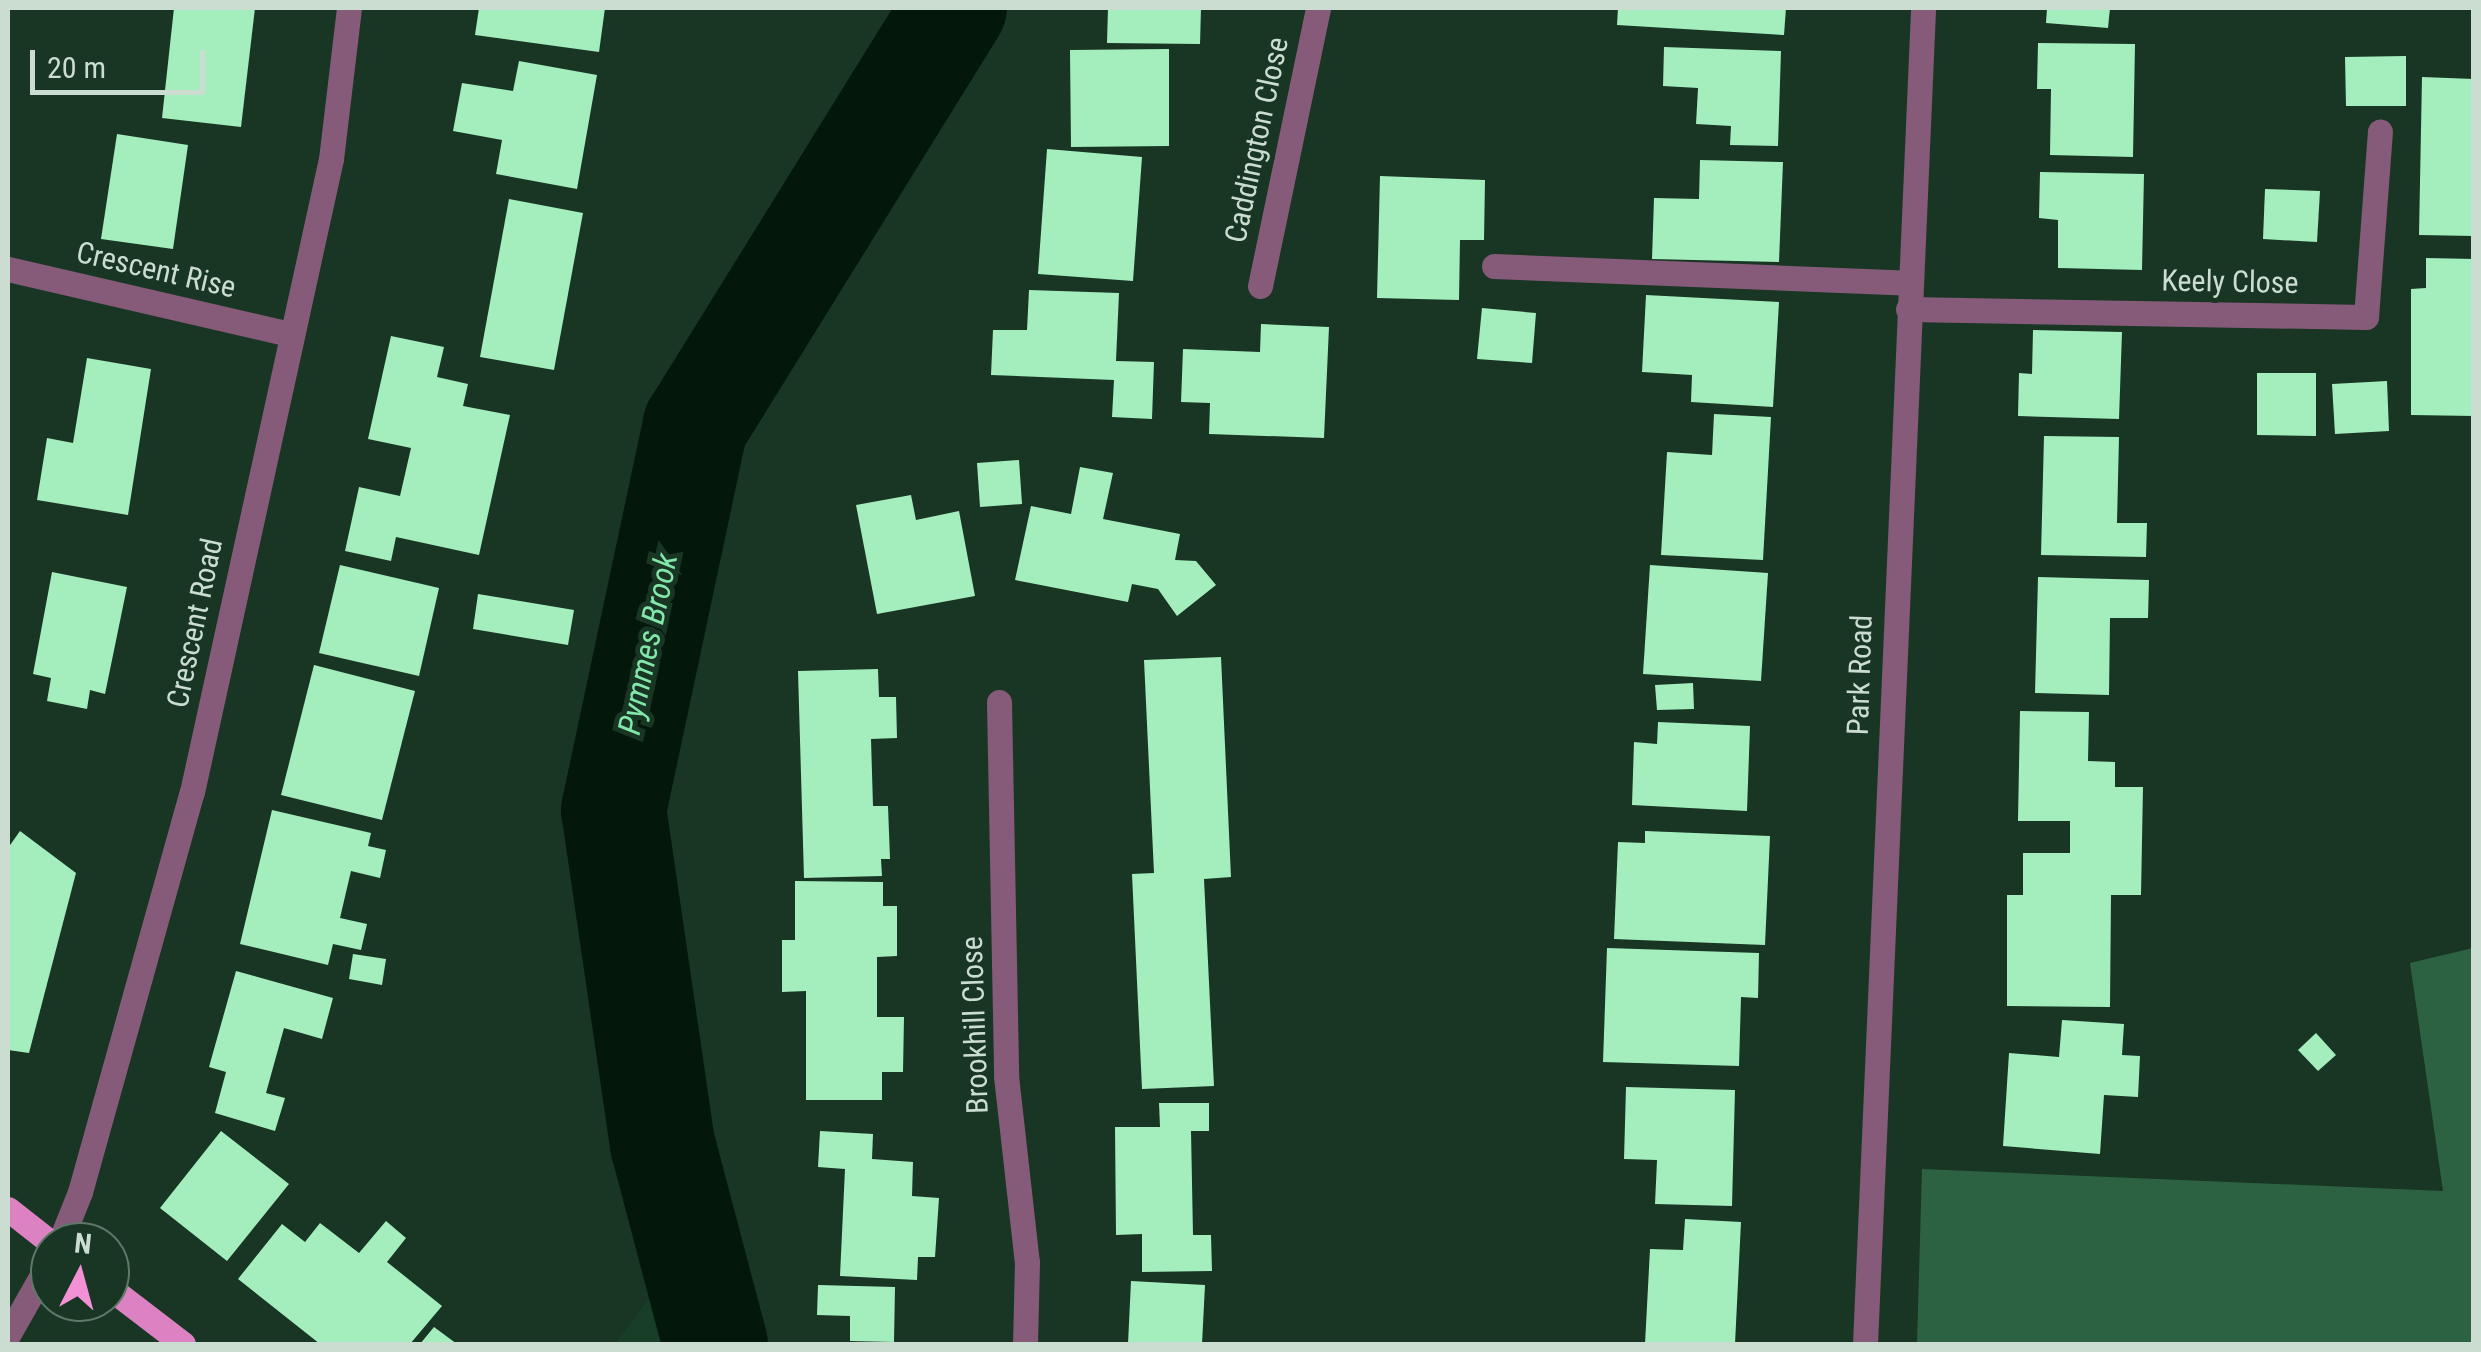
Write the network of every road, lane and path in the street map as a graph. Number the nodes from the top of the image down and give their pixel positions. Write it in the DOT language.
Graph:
graph roads {
  1 [pos="349,8"];
  2 [pos="1318,8"];
  3 [pos="1922,8"];
  4 [pos="2380,132"];
  5 [pos="1494,266"];
  6 [pos="8,269"];
  7 [pos="1909,283"];
  8 [pos="1260,286"];
  9 [pos="1908,309"];
  10 [pos="290,334"];
  11 [pos="999,702"];
  12 [pos="8,1209"];
  13 [pos="68,1222"];
  14 [pos="30,1226"];
  15 [pos="30,1296"];
  16 [pos="130,1303"];
  17 [pos="8,1335"];
  18 [pos="183,1344"];
  19 [pos="1026,1344"];
  20 [pos="1864,1344"];
  1 -- 10 [label="street, Crescent Road"];
  2 -- 8 [label="street, Caddington Close"];
  3 -- 7 [label="street, Park Road"];
  4 -- 9 [label="street, Keely Close"];
  5 -- 7 [label="street"];
  6 -- 10 [label="street, Crescent Rise"];
  7 -- 9 [label="street, Park Road"];
  9 -- 20 [label="street, Park Road"];
  10 -- 13 [label="street, Crescent Road"];
  11 -- 19 [label="street, Brookhill Close"];
  12 -- 14 [label="main road"];
  15 -- 17 [label="street"];
  16 -- 18 [label="main road"];
}
